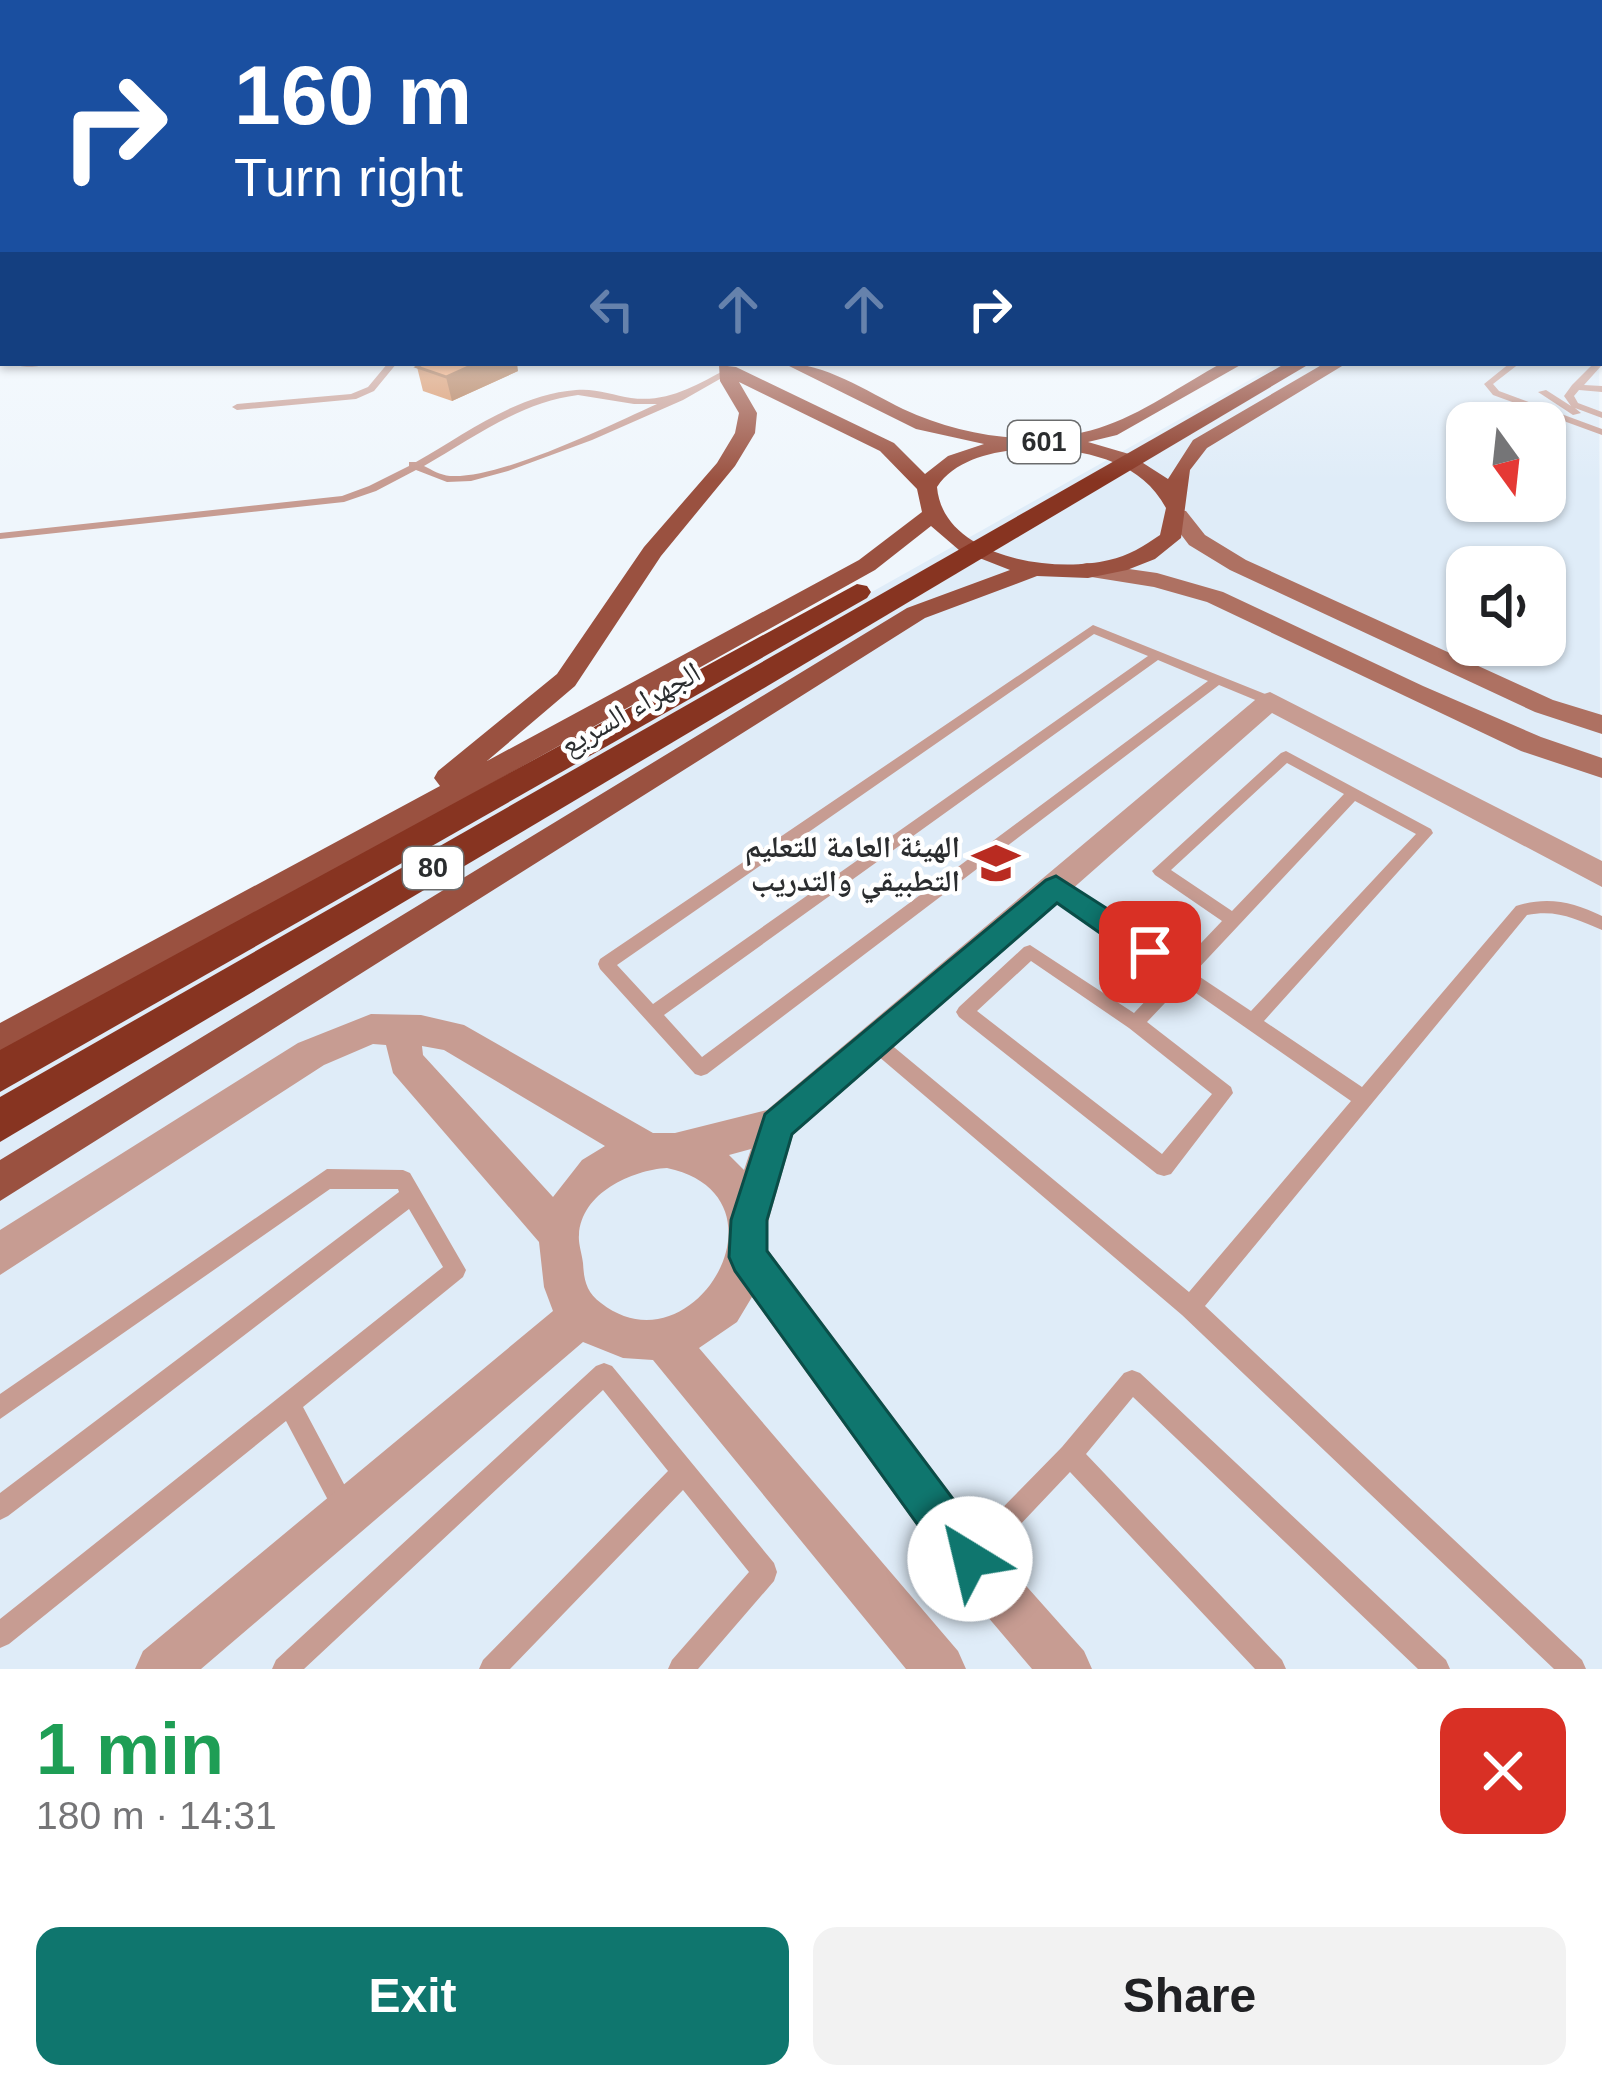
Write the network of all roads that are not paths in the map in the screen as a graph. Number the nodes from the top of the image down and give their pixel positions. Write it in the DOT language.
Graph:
graph roads {
  1 [pos="390,366"];
  2 [pos="798,366"];
  3 [pos="1229,366"];
  4 [pos="1258,366"];
  5 [pos="1295,366"];
  6 [pos="1333,366"];
  7 [pos="1512,366"];
  8 [pos="1596,366"];
  9 [pos="723,367"];
  10 [pos="1585,375"];
  11 [pos="1557,379"];
  12 [pos="1602,386"];
  13 [pos="1576,387"];
  14 [pos="1543,392"];
  15 [pos="680,398"];
  16 [pos="866,400"];
  17 [pos="1512,402"];
  18 [pos="1539,402"];
  19 [pos="237,407"];
  20 [pos="1602,418"];
  21 [pos="1566,420"];
  22 [pos="853,430"];
  23 [pos="1602,432"];
  24 [pos="1006,443"];
  25 [pos="1059,443"];
  26 [pos="413,464"];
  27 [pos="931,502"];
  28 [pos="1176,508"];
  29 [pos="0,536"];
  30 [pos="1038,568"];
  31 [pos="1087,570"];
  32 [pos="1157,655"];
  33 [pos="1218,680"];
  34 [pos="1508,690"];
  35 [pos="1270,701"];
  36 [pos="1478,720"];
  37 [pos="1602,725"];
  38 [pos="1602,768"];
  39 [pos="1354,793"];
  40 [pos="392,826"];
  41 [pos="1602,875"];
  42 [pos="1056,887"];
  43 [pos="1233,920"];
  44 [pos="1602,924"];
  45 [pos="1182,974"];
  46 [pos="652,1014"];
  47 [pos="1252,1022"];
  48 [pos="1135,1023"];
  49 [pos="404,1032"];
  50 [pos="0,1041"];
  51 [pos="877,1044"];
  52 [pos="0,1072"];
  53 [pos="1361,1097"];
  54 [pos="0,1121"];
  55 [pos="777,1125"];
  56 [pos="663,1149"];
  57 [pos="0,1182"];
  58 [pos="412,1195"];
  59 [pos="558,1236"];
  60 [pos="748,1239"];
  61 [pos="0,1255"];
  62 [pos="1190,1306"];
  63 [pos="581,1316"];
  64 [pos="664,1340"];
  65 [pos="289,1404"];
  66 [pos="0,1408"];
  67 [pos="1070,1455"];
  68 [pos="684,1472"];
  69 [pos="0,1508"];
  70 [pos="346,1511"];
  71 [pos="970,1559"];
  72 [pos="0,1635"];
  73 [pos="161,1669"];
  74 [pos="285,1669"];
  75 [pos="492,1669"];
  76 [pos="681,1669"];
  77 [pos="940,1669"];
  78 [pos="1066,1669"];
  79 [pos="1273,1669"];
  80 [pos="1437,1669"];
  81 [pos="1573,1669"];
  1 -- 19 [label="lane"];
  2 -- 16 [label="main road, 601"];
  3 -- 25 [label="main road"];
  4 -- 52 [label="highway, الجهراء السريع / 80"];
  5 -- 54 [label="highway, الجهراء السريع / 80"];
  6 -- 28 [label="main road"];
  7 -- 17 [label="lane"];
  8 -- 10 [label="lane"];
  9 -- 15 [label="lane"];
  9 -- 22 [label="main road"];
  9 -- 40 [label="main road"];
  10 -- 12 [label="lane"];
  10 -- 13 [label="lane"];
  11 -- 14 [label="lane"];
  12 -- 13 [label="lane"];
  13 -- 20 [label="lane"];
  14 -- 18 [label="lane"];
  14 -- 20 [label="lane"];
  15 -- 26 [label="lane"];
  15 -- 26 [label="lane"];
  16 -- 22 [label="main road"];
  16 -- 24 [label="main road, 601"];
  21 -- 23 [label="lane"];
  22 -- 27 [label="main road"];
  24 -- 25 [label="main road, 601"];
  24 -- 27 [label="main road, 601"];
  25 -- 28 [label="main road, 601"];
  26 -- 29 [label="lane"];
  27 -- 30 [label="main road"];
  27 -- 40 [label="main road, الجهراء السريع"];
  28 -- 31 [label="main road"];
  28 -- 34 [label="street"];
  30 -- 31 [label="main road"];
  30 -- 57 [label="main road"];
  31 -- 36 [label="street"];
  32 -- 33 [label="lane"];
  32 -- 46 [label="lane"];
  32 -- 46 [label="lane"];
  33 -- 35 [label="lane"];
  33 -- 46 [label="lane"];
  34 -- 36 [label="street"];
  34 -- 37 [label="street"];
  35 -- 41 [label="street"];
  35 -- 42 [label="street"];
  36 -- 38 [label="street"];
  39 -- 43 [label="lane"];
  39 -- 43 [label="lane"];
  39 -- 47 [label="lane"];
  40 -- 50 [label="main road, الجهراء السريع"];
  42 -- 45 [label="lane"];
  42 -- 51 [label="street"];
  43 -- 45 [label="lane"];
  44 -- 53 [label="lane"];
  45 -- 47 [label="lane"];
  45 -- 48 [label="lane"];
  47 -- 53 [label="lane"];
  48 -- 48 [label="lane"];
  49 -- 56 [label="street"];
  49 -- 59 [label="street"];
  49 -- 61 [label="street"];
  51 -- 55 [label="street"];
  51 -- 62 [label="lane"];
  53 -- 62 [label="lane"];
  55 -- 56 [label="street"];
  55 -- 60 [label="street"];
  56 -- 59 [label="street"];
  56 -- 60 [label="street"];
  58 -- 65 [label="lane"];
  58 -- 66 [label="lane"];
  58 -- 69 [label="lane"];
  59 -- 63 [label="street"];
  60 -- 64 [label="street"];
  60 -- 71 [label="street"];
  62 -- 81 [label="lane"];
  63 -- 64 [label="street"];
  63 -- 70 [label="street"];
  64 -- 77 [label="street"];
  65 -- 70 [label="lane"];
  65 -- 72 [label="lane"];
  67 -- 71 [label="lane"];
  67 -- 79 [label="lane"];
  67 -- 80 [label="lane"];
  68 -- 74 [label="lane"];
  68 -- 75 [label="lane"];
  68 -- 76 [label="lane"];
  70 -- 73 [label="street"];
  71 -- 78 [label="street"];
}
